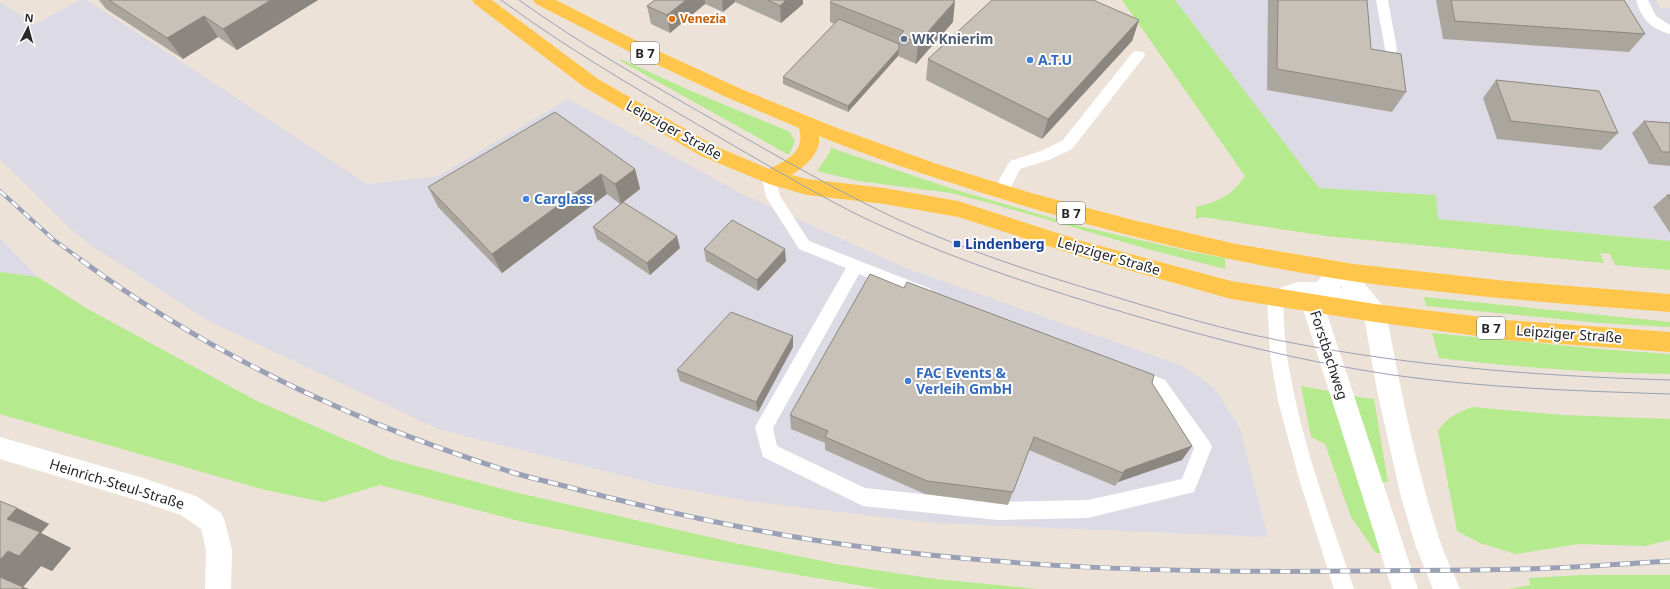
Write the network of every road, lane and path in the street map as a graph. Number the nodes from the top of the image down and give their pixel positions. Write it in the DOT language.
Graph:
graph roads {
  1 [pos="481,0"];
  2 [pos="542,0"];
  3 [pos="1382,0"];
  4 [pos="1642,0"];
  5 [pos="1670,30"];
  6 [pos="1391,49"];
  7 [pos="1138,55"];
  8 [pos="809,126"];
  9 [pos="769,177"];
  10 [pos="1000,193"];
  11 [pos="855,266"];
  12 [pos="1341,271"];
  13 [pos="1319,296"];
  14 [pos="1275,297"];
  15 [pos="940,300"];
  16 [pos="1670,303"];
  17 [pos="1375,313"];
  18 [pos="1670,342"];
  19 [pos="1115,368"];
  20 [pos="0,448"];
  21 [pos="218,589"];
  22 [pos="1344,589"];
  23 [pos="1405,589"];
  24 [pos="1447,589"];
  1 -- 9 [label="main road, Leipziger Straße / B 7"];
  2 -- 8 [label="main road, B 7"];
  3 -- 6 [label="lane"];
  4 -- 5 [label="lane"];
  7 -- 10 [label="lane"];
  8 -- 9 [label="main road"];
  8 -- 10 [label="main road, B 7"];
  9 -- 11 [label="lane"];
  9 -- 14 [label="main road, Leipziger Straße / B 7"];
  10 -- 12 [label="main road, B 7"];
  11 -- 15 [label="lane"];
  11 -- 19 [label="lane"];
  12 -- 13 [label="street, Forstbachweg"];
  12 -- 16 [label="main road, B 7"];
  12 -- 17 [label="street"];
  13 -- 14 [label="main road, Leipziger Straße / B 7"];
  13 -- 17 [label="main road, Leipziger Straße / B 7"];
  13 -- 23 [label="street, Forstbachweg"];
  14 -- 22 [label="lane"];
  17 -- 18 [label="main road, Leipziger Straße / B 7"];
  17 -- 24 [label="street"];
  20 -- 21 [label="street, Heinrich-Steul-Straße"];
}
